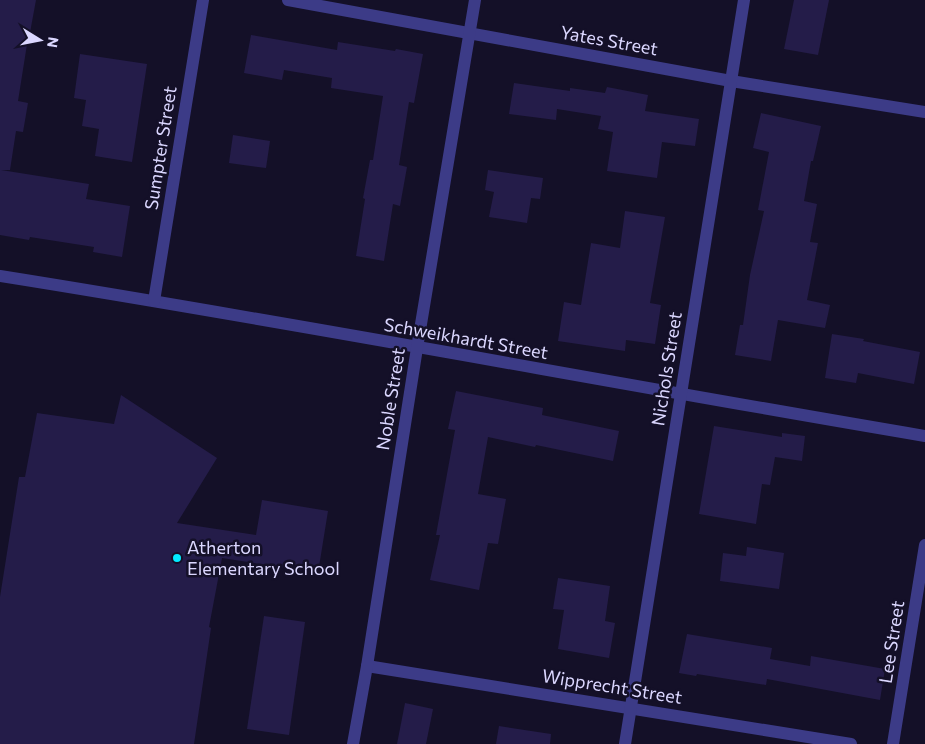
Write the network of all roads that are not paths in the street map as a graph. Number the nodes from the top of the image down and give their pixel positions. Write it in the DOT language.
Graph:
graph roads {
  1 [pos="203,0"];
  2 [pos="288,0"];
  3 [pos="475,0"];
  4 [pos="744,0"];
  5 [pos="470,33"];
  6 [pos="731,81"];
  7 [pos="925,112"];
  8 [pos="0,276"];
  9 [pos="154,301"];
  10 [pos="417,348"];
  11 [pos="680,395"];
  12 [pos="925,436"];
  13 [pos="925,545"];
  14 [pos="367,666"];
  15 [pos="631,708"];
  16 [pos="353,744"];
  17 [pos="625,744"];
  18 [pos="851,744"];
  19 [pos="893,744"];
  1 -- 9 [label="street, Sumpter Street"];
  2 -- 5 [label="street, Yates Street"];
  3 -- 5 [label="street, Noble Street"];
  4 -- 6 [label="street, Nichols Street"];
  5 -- 6 [label="street, Yates Street"];
  5 -- 10 [label="street, Noble Street"];
  6 -- 7 [label="street, Yates Street"];
  6 -- 11 [label="street, Nichols Street"];
  8 -- 9 [label="street, Schweikhardt Street"];
  9 -- 10 [label="street, Schweikhardt Street"];
  10 -- 11 [label="street, Schweikhardt Street"];
  10 -- 14 [label="street, Noble Street"];
  11 -- 12 [label="street, Schweikhardt Street"];
  11 -- 15 [label="street, Nichols Street"];
  13 -- 19 [label="street, Lee Street"];
  14 -- 15 [label="street, Wipprecht Street"];
  14 -- 16 [label="street, Noble Street"];
  15 -- 17 [label="street, Nichols Street"];
  15 -- 18 [label="street, Wipprecht Street"];
}
